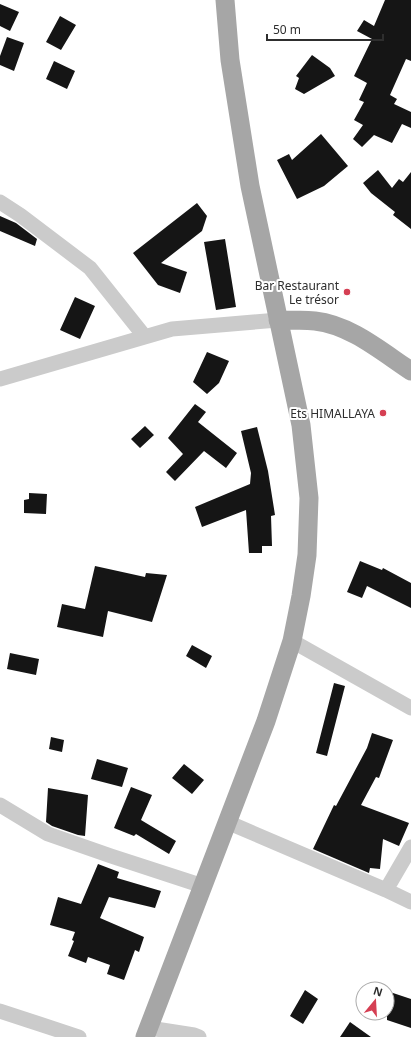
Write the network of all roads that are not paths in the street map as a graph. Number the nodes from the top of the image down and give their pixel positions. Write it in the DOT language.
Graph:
graph roads {
  1 [pos="225,0"];
  2 [pos="0,202"];
  3 [pos="0,211"];
  4 [pos="20,215"];
  5 [pos="278,320"];
  6 [pos="144,336"];
  7 [pos="411,371"];
  8 [pos="0,379"];
  9 [pos="292,641"];
  10 [pos="411,708"];
  11 [pos="0,805"];
  12 [pos="227,822"];
  13 [pos="411,847"];
  14 [pos="203,886"];
  15 [pos="386,890"];
  16 [pos="411,902"];
  17 [pos="0,1011"];
  18 [pos="147,1032"];
  19 [pos="80,1037"];
  20 [pos="198,1037"];
  1 -- 5 [label="main road"];
  2 -- 4 [label="street"];
  3 -- 4 [label="street"];
  4 -- 6 [label="street"];
  5 -- 6 [label="street"];
  5 -- 7 [label="main road"];
  5 -- 9 [label="main road"];
  6 -- 8 [label="street"];
  9 -- 10 [label="street"];
  9 -- 12 [label="main road"];
  11 -- 14 [label="street"];
  12 -- 14 [label="main road"];
  12 -- 15 [label="street"];
  13 -- 15 [label="street"];
  14 -- 18 [label="main road"];
  15 -- 16 [label="street"];
  17 -- 19 [label="street"];
  18 -- 20 [label="street"];
}
